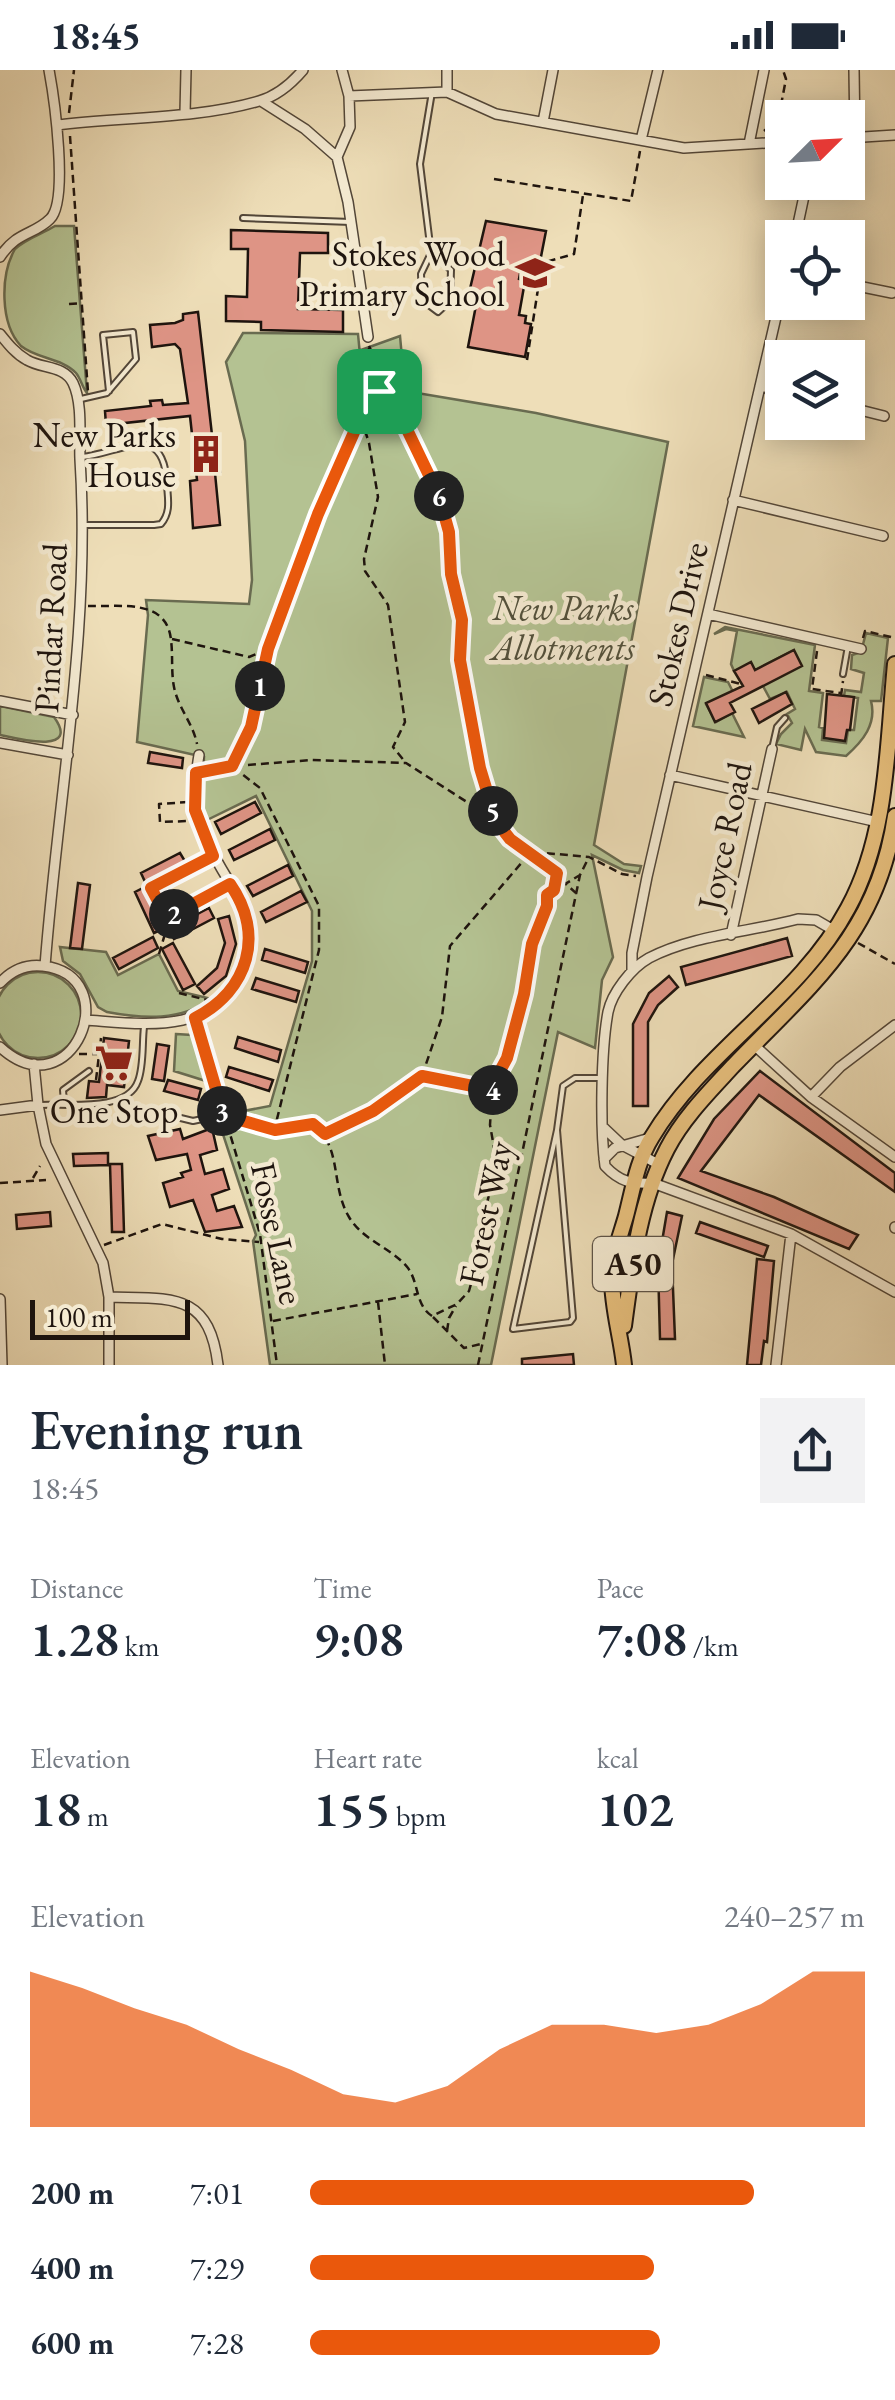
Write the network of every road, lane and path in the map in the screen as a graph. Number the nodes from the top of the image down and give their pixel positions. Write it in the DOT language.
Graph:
graph roads {
  1 [pos="49,70"];
  2 [pos="74,70"];
  3 [pos="186,70"];
  4 [pos="303,70"];
  5 [pos="342,70"];
  6 [pos="448,70"];
  7 [pos="553,70"];
  8 [pos="658,70"];
  9 [pos="764,70"];
  10 [pos="783,70"];
  11 [pos="854,70"];
  12 [pos="432,92"];
  13 [pos="447,92"];
  14 [pos="350,96"];
  15 [pos="782,100"];
  16 [pos="853,100"];
  17 [pos="261,101"];
  18 [pos="185,112"];
  19 [pos="543,122"];
  20 [pos="69,124"];
  21 [pos="57,125"];
  22 [pos="752,130"];
  23 [pos="765,130"];
  24 [pos="895,135"];
  25 [pos="865,136"];
  26 [pos="642,140"];
  27 [pos="765,143"];
  28 [pos="749,144"];
  29 [pos="337,157"];
  30 [pos="494,179"];
  31 [pos="584,193"];
  32 [pos="53,216"];
  33 [pos="243,218"];
  34 [pos="351,222"];
  35 [pos="76,223"];
  36 [pos="432,253"];
  37 [pos="0,257"];
  38 [pos="865,287"];
  39 [pos="892,293"];
  40 [pos="82,303"];
  41 [pos="69,304"];
  42 [pos="775,320"];
  43 [pos="0,334"];
  44 [pos="369,342"];
  45 [pos="526,360"];
  46 [pos="760,386"];
  47 [pos="765,387"];
  48 [pos="388,390"];
  49 [pos="109,391"];
  50 [pos="370,396"];
  51 [pos="89,399"];
  52 [pos="76,400"];
  53 [pos="865,411"];
  54 [pos="884,416"];
  55 [pos="360,417"];
  56 [pos="80,458"];
  57 [pos="733,500"];
  58 [pos="83,524"];
  59 [pos="883,536"];
  60 [pos="82,606"];
  61 [pos="708,614"];
  62 [pos="895,638"];
  63 [pos="171,639"];
  64 [pos="819,640"];
  65 [pos="848,646"];
  66 [pos="268,649"];
  67 [pos="860,649"];
  68 [pos="895,664"];
  69 [pos="695,673"];
  70 [pos="843,674"];
  71 [pos="741,684"];
  72 [pos="0,701"];
  73 [pos="73,715"];
  74 [pos="786,718"];
  75 [pos="0,742"];
  76 [pos="772,749"];
  77 [pos="68,755"];
  78 [pos="198,755"];
  79 [pos="406,764"];
  80 [pos="232,766"];
  81 [pos="196,773"];
  82 [pos="670,774"];
  83 [pos="762,797"];
  84 [pos="195,802"];
  85 [pos="895,816"];
  86 [pos="198,820"];
  87 [pos="496,821"];
  88 [pos="878,822"];
  89 [pos="531,852"];
  90 [pos="213,856"];
  91 [pos="589,857"];
  92 [pos="557,873"];
  93 [pos="580,875"];
  94 [pos="647,877"];
  95 [pos="566,882"];
  96 [pos="230,884"];
  97 [pos="554,890"];
  98 [pos="578,895"];
  99 [pos="167,918"];
  100 [pos="835,931"];
  101 [pos="731,935"];
  102 [pos="858,943"];
  103 [pos="159,954"];
  104 [pos="895,964"];
  105 [pos="45,966"];
  106 [pos="632,971"];
  107 [pos="0,982"];
  108 [pos="179,992"];
  109 [pos="214,1006"];
  110 [pos="195,1018"];
  111 [pos="86,1020"];
  112 [pos="144,1023"];
  113 [pos="749,1024"];
  114 [pos="895,1025"];
  115 [pos="101,1038"];
  116 [pos="757,1041"];
  117 [pos="0,1048"];
  118 [pos="79,1054"];
  119 [pos="99,1054"];
  120 [pos="34,1064"];
  121 [pos="89,1071"];
  122 [pos="422,1076"];
  123 [pos="604,1078"];
  124 [pos="96,1080"];
  125 [pos="494,1082"];
  126 [pos="483,1088"];
  127 [pos="812,1098"];
  128 [pos="491,1102"];
  129 [pos="64,1103"];
  130 [pos="38,1106"];
  131 [pos="0,1110"];
  132 [pos="152,1111"];
  133 [pos="222,1118"];
  134 [pos="604,1128"];
  135 [pos="275,1130"];
  136 [pos="557,1130"];
  137 [pos="325,1134"];
  138 [pos="652,1137"];
  139 [pos="622,1145"];
  140 [pos="643,1156"];
  141 [pos="895,1157"];
  142 [pos="604,1159"];
  143 [pos="40,1166"];
  144 [pos="660,1166"];
  145 [pos="46,1180"];
  146 [pos="31,1181"];
  147 [pos="0,1183"];
  148 [pos="653,1183"];
  149 [pos="633,1184"];
  150 [pos="791,1234"];
  151 [pos="261,1242"];
  152 [pos="98,1248"];
  153 [pos="895,1292"];
  154 [pos="417,1294"];
  155 [pos="109,1297"];
  156 [pos="0,1299"];
  157 [pos="378,1300"];
  158 [pos="456,1304"];
  159 [pos="432,1316"];
  160 [pos="271,1321"];
  161 [pos="448,1334"];
  162 [pos="483,1344"];
  163 [pos="622,1347"];
  164 [pos="1,1358"];
  165 [pos="109,1365"];
  166 [pos="218,1365"];
  167 [pos="277,1365"];
  168 [pos="385,1365"];
  169 [pos="478,1365"];
  170 [pos="624,1365"];
  171 [pos="776,1365"];
  1 -- 21 [label="street"];
  2 -- 20 [label="path"];
  3 -- 18 [label="street"];
  4 -- 17 [label="street"];
  5 -- 14 [label="street"];
  6 -- 13 [label="street"];
  7 -- 19 [label="street"];
  8 -- 26 [label="street"];
  9 -- 22 [label="street"];
  10 -- 15 [label="path"];
  11 -- 16 [label="street"];
  12 -- 13 [label="street"];
  12 -- 14 [label="street"];
  12 -- 36 [label="lane"];
  13 -- 19 [label="street"];
  14 -- 29 [label="street"];
  17 -- 18 [label="street"];
  17 -- 29 [label="street"];
  18 -- 20 [label="street"];
  19 -- 26 [label="street"];
  20 -- 21 [label="street"];
  20 -- 35 [label="path"];
  21 -- 32 [label="street"];
  22 -- 23 [label="path"];
  22 -- 28 [label="street"];
  24 -- 25 [label="street"];
  26 -- 28 [label="street"];
  26 -- 31 [label="path"];
  27 -- 28 [label="street"];
  29 -- 34 [label="street"];
  30 -- 31 [label="path"];
  31 -- 45 [label="path"];
  32 -- 35 [label="path"];
  32 -- 37 [label="street"];
  33 -- 34 [label="lane"];
  34 -- 44 [label="street"];
  35 -- 40 [label="path"];
  36 -- 36 [label="lane"];
  38 -- 39 [label="street"];
  40 -- 41 [label="path"];
  40 -- 51 [label="path"];
  42 -- 46 [label="street, Stokes Drive"];
  43 -- 52 [label="street"];
  44 -- 48 [label="path"];
  44 -- 50 [label="path"];
  46 -- 47 [label="street"];
  46 -- 57 [label="street, Stokes Drive"];
  48 -- 50 [label="path"];
  48 -- 87 [label="path"];
  49 -- 49 [label="lane"];
  49 -- 51 [label="lane"];
  50 -- 55 [label="path"];
  51 -- 52 [label="lane"];
  52 -- 56 [label="street, Pindar Road"];
  53 -- 54 [label="street"];
  55 -- 66 [label="path"];
  55 -- 79 [label="path"];
  56 -- 58 [label="street, Pindar Road"];
  56 -- 58 [label="lane"];
  57 -- 59 [label="street"];
  57 -- 61 [label="street, Stokes Drive"];
  58 -- 60 [label="street, Pindar Road"];
  60 -- 63 [label="path"];
  60 -- 73 [label="street, Pindar Road"];
  61 -- 64 [label="street"];
  61 -- 69 [label="street, Stokes Drive"];
  62 -- 67 [label="path"];
  63 -- 66 [label="path"];
  63 -- 78 [label="path"];
  64 -- 65 [label="street"];
  64 -- 70 [label="path"];
  65 -- 67 [label="street"];
  65 -- 70 [label="lane"];
  66 -- 80 [label="path"];
  68 -- 88 [label="main road, A50"];
  69 -- 71 [label="path"];
  69 -- 82 [label="street, Stokes Drive"];
  72 -- 73 [label="street"];
  73 -- 77 [label="street, Pindar Road"];
  74 -- 76 [label="lane"];
  75 -- 77 [label="street"];
  76 -- 83 [label="street, Joyce Road"];
  77 -- 105 [label="street, Pindar Road"];
  78 -- 81 [label="street"];
  79 -- 80 [label="path"];
  79 -- 87 [label="path"];
  80 -- 81 [label="path"];
  80 -- 135 [label="path"];
  81 -- 84 [label="street"];
  82 -- 83 [label="street"];
  82 -- 94 [label="street, Stokes Drive"];
  83 -- 88 [label="street"];
  83 -- 101 [label="street, Joyce Road"];
  84 -- 86 [label="street"];
  84 -- 86 [label="path"];
  85 -- 116 [label="main road, A50"];
  86 -- 90 [label="street"];
  87 -- 89 [label="path"];
  88 -- 100 [label="main road, A50"];
  89 -- 91 [label="path"];
  89 -- 92 [label="path"];
  89 -- 122 [label="path"];
  90 -- 96 [label="street"];
  90 -- 99 [label="path"];
  91 -- 93 [label="path, Forest Way"];
  91 -- 94 [label="path"];
  92 -- 95 [label="path"];
  92 -- 97 [label="path"];
  93 -- 95 [label="path"];
  93 -- 98 [label="path, Forest Way"];
  94 -- 106 [label="street, Stokes Drive"];
  95 -- 97 [label="path"];
  95 -- 98 [label="path"];
  96 -- 99 [label="street"];
  96 -- 109 [label="street"];
  97 -- 125 [label="path"];
  98 -- 162 [label="path, Forest Way"];
  99 -- 103 [label="path"];
  100 -- 101 [label="street"];
  100 -- 113 [label="main road, A50"];
  101 -- 106 [label="street"];
  102 -- 104 [label="path"];
  105 -- 107 [label="street"];
  105 -- 111 [label="street"];
  106 -- 123 [label="street"];
  108 -- 109 [label="path"];
  109 -- 110 [label="street"];
  110 -- 112 [label="street"];
  110 -- 133 [label="street"];
  111 -- 112 [label="street"];
  111 -- 120 [label="street"];
  112 -- 129 [label="lane"];
  113 -- 116 [label="main road"];
  113 -- 138 [label="main road, A50"];
  114 -- 127 [label="street"];
  115 -- 119 [label="path"];
  116 -- 127 [label="street"];
  116 -- 144 [label="main road, A50"];
  117 -- 120 [label="street"];
  118 -- 119 [label="path"];
  119 -- 124 [label="path"];
  120 -- 130 [label="street"];
  121 -- 129 [label="lane"];
  122 -- 126 [label="path"];
  122 -- 137 [label="path"];
  123 -- 134 [label="street"];
  123 -- 136 [label="lane"];
  125 -- 126 [label="path"];
  125 -- 128 [label="path"];
  126 -- 128 [label="path"];
  127 -- 141 [label="street"];
  128 -- 158 [label="path"];
  129 -- 130 [label="lane"];
  130 -- 131 [label="street"];
  130 -- 152 [label="street"];
  132 -- 133 [label="lane"];
  133 -- 135 [label="path"];
  133 -- 151 [label="path, Fosse Lane"];
  134 -- 139 [label="street"];
  134 -- 142 [label="street"];
  135 -- 137 [label="path"];
  136 -- 136 [label="lane"];
  137 -- 154 [label="path"];
  138 -- 139 [label="street"];
  138 -- 140 [label="main road, A50"];
  139 -- 140 [label="street"];
  139 -- 142 [label="street"];
  140 -- 144 [label="street"];
  140 -- 149 [label="main road, A50"];
  142 -- 149 [label="street"];
  143 -- 146 [label="path"];
  144 -- 148 [label="main road, A50"];
  145 -- 146 [label="path"];
  146 -- 147 [label="path"];
  148 -- 149 [label="street"];
  148 -- 150 [label="street"];
  148 -- 163 [label="main road, A50"];
  149 -- 163 [label="main road, A50"];
  150 -- 153 [label="street"];
  150 -- 171 [label="street"];
  151 -- 152 [label="path"];
  151 -- 160 [label="path, Fosse Lane"];
  152 -- 155 [label="street"];
  154 -- 157 [label="path"];
  154 -- 159 [label="path"];
  155 -- 165 [label="street"];
  155 -- 166 [label="street"];
  156 -- 164 [label="street"];
  157 -- 160 [label="path"];
  157 -- 168 [label="path"];
  158 -- 159 [label="path"];
  158 -- 161 [label="path"];
  159 -- 161 [label="path"];
  160 -- 167 [label="path, Fosse Lane"];
  161 -- 162 [label="path"];
  162 -- 169 [label="path, Forest Way"];
  163 -- 170 [label="main road, A50"];
}
